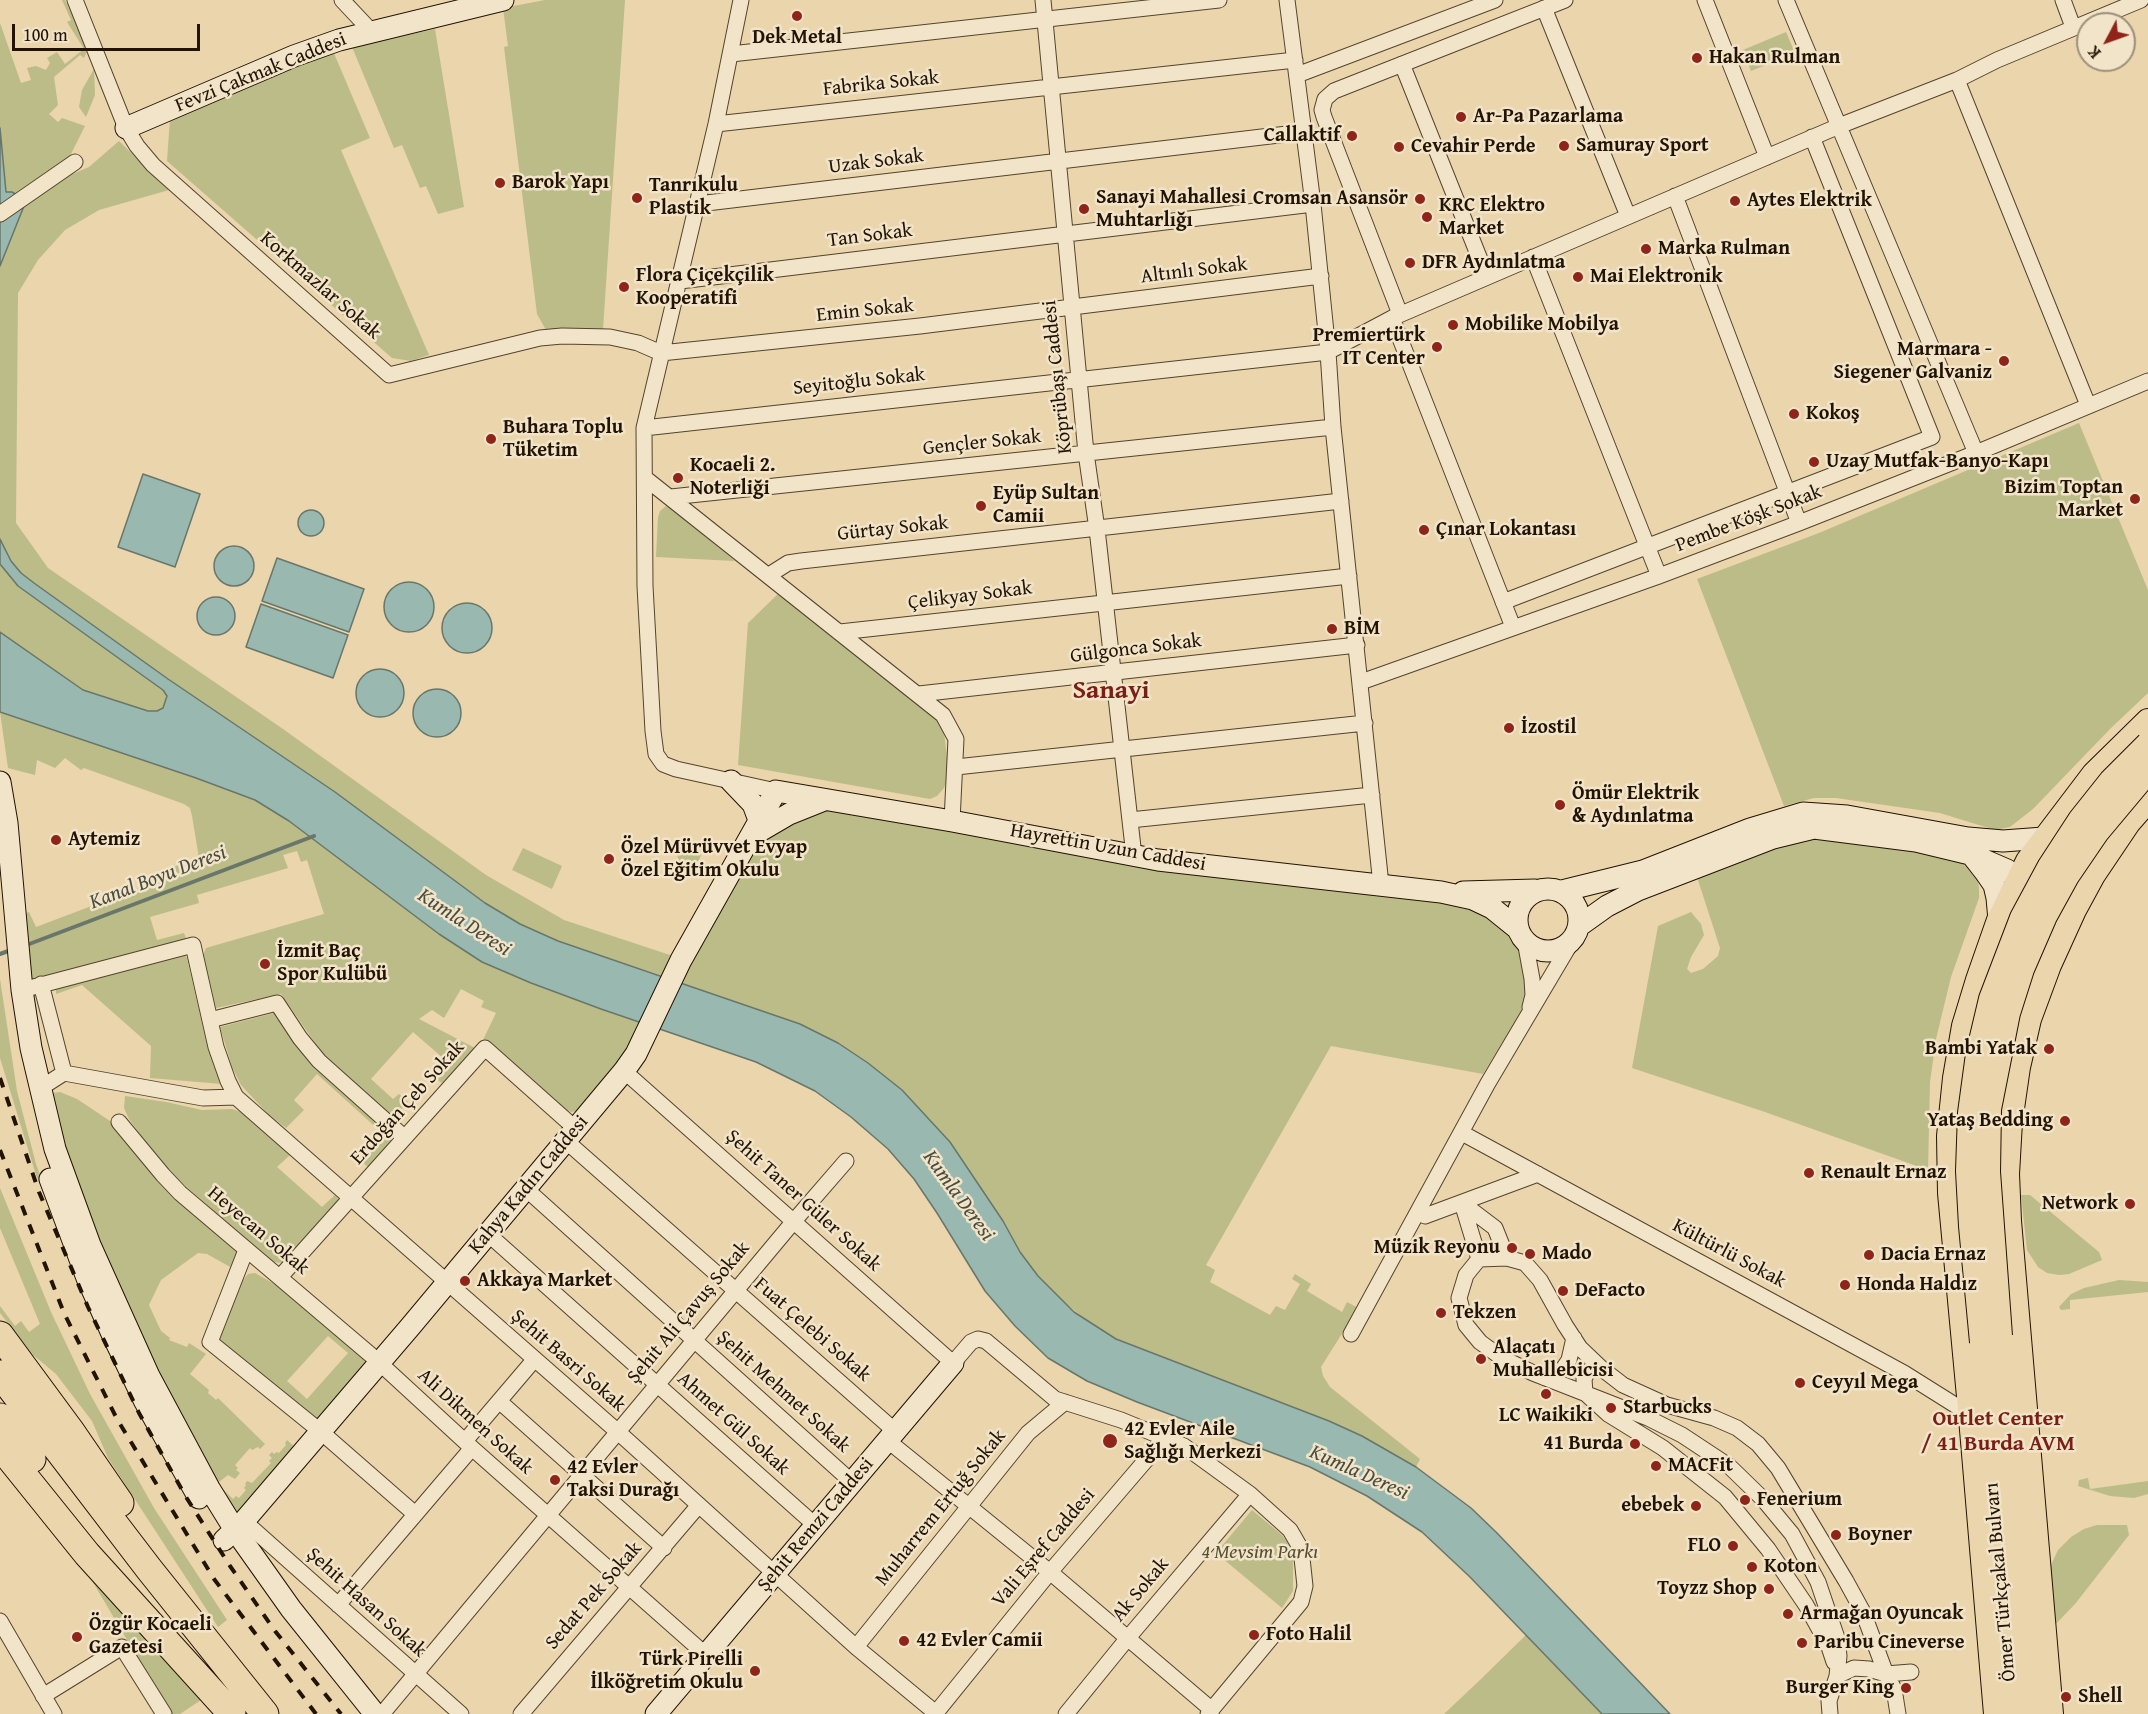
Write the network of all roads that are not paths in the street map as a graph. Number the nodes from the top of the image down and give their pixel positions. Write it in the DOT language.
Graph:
graph roads {
  1 [pos="75,0"];
  2 [pos="342,0"];
  3 [pos="503,0"];
  4 [pos="741,0"];
  5 [pos="1043,0"];
  6 [pos="1219,0"];
  7 [pos="1287,0"];
  8 [pos="1495,0"];
  9 [pos="1565,0"];
  10 [pos="1704,0"];
  11 [pos="1786,0"];
  12 [pos="2063,0"];
  13 [pos="2141,0"];
  14 [pos="1544,8"];
  15 [pos="1045,18"];
  16 [pos="2073,27"];
  17 [pos="372,32"];
  18 [pos="731,54"];
  19 [pos="1402,64"];
  20 [pos="1296,68"];
  21 [pos="1957,80"];
  22 [pos="1051,86"];
  23 [pos="716,124"];
  24 [pos="1839,126"];
  25 [pos="126,128"];
  26 [pos="1304,132"];
  27 [pos="1812,137"];
  28 [pos="1767,157"];
  29 [pos="1059,161"];
  30 [pos="75,162"];
  31 [pos="1676,196"];
  32 [pos="698,204"];
  33 [pos="1313,204"];
  34 [pos="0,214"];
  35 [pos="1628,216"];
  36 [pos="1065,233"];
  37 [pos="1533,257"];
  38 [pos="1321,276"];
  39 [pos="1487,277"];
  40 [pos="680,281"];
  41 [pos="1072,307"];
  42 [pos="1396,316"];
  43 [pos="1329,352"];
  44 [pos="661,353"];
  45 [pos="1080,379"];
  46 [pos="2148,381"];
  47 [pos="2088,405"];
  48 [pos="1333,427"];
  49 [pos="644,428"];
  50 [pos="1086,453"];
  51 [pos="1976,453"];
  52 [pos="645,478"];
  53 [pos="1787,492"];
  54 [pos="671,497"];
  55 [pos="1341,501"];
  56 [pos="1799,523"];
  57 [pos="1097,529"];
  58 [pos="1647,547"];
  59 [pos="770,575"];
  60 [pos="1349,576"];
  61 [pos="1659,576"];
  62 [pos="1105,602"];
  63 [pos="1503,602"];
  64 [pos="1513,627"];
  65 [pos="840,632"];
  66 [pos="1357,645"];
  67 [pos="1113,674"];
  68 [pos="1360,682"];
  69 [pos="919,694"];
  70 [pos="2148,721"];
  71 [pos="1365,723"];
  72 [pos="2148,744"];
  73 [pos="1121,748"];
  74 [pos="956,767"];
  75 [pos="2148,771"];
  76 [pos="2094,774"];
  77 [pos="731,781"];
  78 [pos="0,782"];
  79 [pos="776,791"];
  80 [pos="1372,795"];
  81 [pos="825,799"];
  82 [pos="2148,800"];
  83 [pos="1130,820"];
  84 [pos="952,821"];
  85 [pos="2128,824"];
  86 [pos="754,829"];
  87 [pos="2044,838"];
  88 [pos="1970,854"];
  89 [pos="1134,856"];
  90 [pos="2092,875"];
  91 [pos="2019,881"];
  92 [pos="1381,885"];
  93 [pos="1535,891"];
  94 [pos="1562,891"];
  95 [pos="1441,892"];
  96 [pos="0,902"];
  97 [pos="2074,910"];
  98 [pos="1999,920"];
  99 [pos="9,926"];
  100 [pos="1577,931"];
  101 [pos="1522,935"];
  102 [pos="1991,943"];
  103 [pos="2049,965"];
  104 [pos="23,985"];
  105 [pos="1527,1019"];
  106 [pos="210,1020"];
  107 [pos="630,1063"];
  108 [pos="64,1072"];
  109 [pos="39,1089"];
  110 [pos="236,1097"];
  111 [pos="119,1122"];
  112 [pos="1462,1133"];
  113 [pos="571,1135"];
  114 [pos="404,1137"];
  115 [pos="846,1161"];
  116 [pos="1538,1174"];
  117 [pos="526,1189"];
  118 [pos="351,1199"];
  119 [pos="1462,1203"];
  120 [pos="1419,1212"];
  121 [pos="794,1221"];
  122 [pos="488,1234"];
  123 [pos="246,1250"];
  124 [pos="1507,1258"];
  125 [pos="1479,1259"];
  126 [pos="280,1277"];
  127 [pos="447,1282"];
  128 [pos="735,1290"];
  129 [pos="1351,1334"];
  130 [pos="0,1335"];
  131 [pos="1574,1338"];
  132 [pos="1991,1339"];
  133 [pos="694,1340"];
  134 [pos="534,1359"];
  135 [pos="379,1363"];
  136 [pos="953,1363"];
  137 [pos="1596,1364"];
  138 [pos="0,1374"];
  139 [pos="1545,1378"];
  140 [pos="657,1384"];
  141 [pos="1585,1393"];
  142 [pos="499,1401"];
  143 [pos="1065,1402"];
  144 [pos="0,1417"];
  145 [pos="1971,1418"];
  146 [pos="320,1431"];
  147 [pos="618,1432"];
  148 [pos="891,1435"];
  149 [pos="1164,1439"];
  150 [pos="468,1445"];
  151 [pos="0,1446"];
  152 [pos="582,1475"];
  153 [pos="852,1482"];
  154 [pos="1250,1494"];
  155 [pos="699,1505"];
  156 [pos="970,1506"];
  157 [pos="415,1514"];
  158 [pos="549,1516"];
  159 [pos="815,1525"];
  160 [pos="234,1530"];
  161 [pos="664,1548"];
  162 [pos="1050,1572"];
  163 [pos="776,1573"];
  164 [pos="629,1588"];
  165 [pos="338,1605"];
  166 [pos="0,1621"];
  167 [pos="1127,1639"];
  168 [pos="856,1647"];
  169 [pos="706,1655"];
  170 [pos="1911,1672"];
  171 [pos="1837,1674"];
  172 [pos="1886,1674"];
  173 [pos="416,1675"];
  174 [pos="224,1685"];
  175 [pos="44,1696"];
  176 [pos="1210,1712"];
  177 [pos="54,1714"];
  178 [pos="164,1714"];
  179 [pos="232,1714"];
  180 [pos="265,1714"];
  181 [pos="356,1714"];
  182 [pos="375,1714"];
  183 [pos="382,1714"];
  184 [pos="461,1714"];
  185 [pos="521,1714"];
  186 [pos="656,1714"];
  187 [pos="936,1714"];
  188 [pos="1066,1714"];
  189 [pos="1830,1714"];
  190 [pos="1898,1714"];
  191 [pos="1996,1714"];
  192 [pos="2012,1714"];
  193 [pos="2032,1714"];
  194 [pos="2051,1714"];
  1 -- 25 [label="street, Korkmazlar Sokak"];
  2 -- 17 [label="street"];
  3 -- 17 [label="street, Fevzi Çakmak Caddesi"];
  4 -- 18 [label="street"];
  5 -- 15 [label="street, Köprübaşı Caddesi"];
  6 -- 15 [label="street"];
  7 -- 20 [label="street"];
  8 -- 20 [label="street, Fabrika Sokak"];
  9 -- 14 [label="street"];
  10 -- 28 [label="street"];
  11 -- 24 [label="street"];
  12 -- 16 [label="street"];
  13 -- 16 [label="street"];
  14 -- 19 [label="street"];
  14 -- 35 [label="street"];
  15 -- 18 [label="street"];
  15 -- 22 [label="street, Köprübaşı Caddesi"];
  16 -- 21 [label="street"];
  17 -- 25 [label="street, Fevzi Çakmak Caddesi"];
  18 -- 23 [label="street"];
  19 -- 39 [label="street"];
  19 -- 42 [label="street"];
  20 -- 22 [label="street, Fabrika Sokak"];
  20 -- 26 [label="street"];
  21 -- 24 [label="street"];
  21 -- 47 [label="street"];
  22 -- 23 [label="street, Fabrika Sokak"];
  22 -- 29 [label="street, Köprübaşı Caddesi"];
  23 -- 32 [label="street"];
  24 -- 27 [label="street"];
  24 -- 51 [label="street"];
  25 -- 44 [label="street, Korkmazlar Sokak"];
  26 -- 29 [label="street, Uzak Sokak"];
  26 -- 33 [label="street"];
  27 -- 28 [label="street"];
  27 -- 53 [label="street"];
  28 -- 31 [label="street"];
  29 -- 32 [label="street, Uzak Sokak"];
  29 -- 36 [label="street, Köprübaşı Caddesi"];
  30 -- 34 [label="street"];
  31 -- 35 [label="street"];
  31 -- 53 [label="street"];
  32 -- 40 [label="street"];
  33 -- 36 [label="street, Tan Sokak"];
  33 -- 38 [label="street"];
  35 -- 37 [label="street"];
  36 -- 40 [label="street, Tan Sokak"];
  36 -- 41 [label="street, Köprübaşı Caddesi"];
  37 -- 39 [label="street"];
  37 -- 58 [label="street"];
  38 -- 41 [label="street, Altınlı Sokak"];
  38 -- 43 [label="street"];
  39 -- 42 [label="street"];
  40 -- 44 [label="street"];
  41 -- 44 [label="street, Emin Sokak"];
  41 -- 45 [label="street, Köprübaşı Caddesi"];
  42 -- 43 [label="street"];
  42 -- 63 [label="street"];
  43 -- 45 [label="street, Seyitoğlu Sokak"];
  43 -- 48 [label="street"];
  44 -- 49 [label="street"];
  45 -- 49 [label="street, Seyitoğlu Sokak"];
  45 -- 50 [label="street, Köprübaşı Caddesi"];
  46 -- 47 [label="street, Pembe Köşk Sokak"];
  47 -- 51 [label="street, Pembe Köşk Sokak"];
  48 -- 50 [label="street, Gençler Sokak"];
  48 -- 55 [label="street"];
  49 -- 52 [label="street"];
  50 -- 54 [label="street, Gençler Sokak"];
  50 -- 57 [label="street, Köprübaşı Caddesi"];
  51 -- 56 [label="street, Pembe Köşk Sokak"];
  52 -- 54 [label="street"];
  52 -- 77 [label="street"];
  53 -- 56 [label="street"];
  53 -- 58 [label="street"];
  54 -- 59 [label="street"];
  55 -- 57 [label="street, Gürtay Sokak"];
  55 -- 60 [label="street"];
  56 -- 61 [label="street, Pembe Köşk Sokak"];
  57 -- 59 [label="street, Gürtay Sokak"];
  57 -- 62 [label="street, Köprübaşı Caddesi"];
  58 -- 61 [label="street"];
  58 -- 63 [label="street"];
  59 -- 65 [label="street"];
  60 -- 62 [label="street, Çelikyay Sokak"];
  60 -- 66 [label="street"];
  61 -- 64 [label="street, Pembe Köşk Sokak"];
  62 -- 65 [label="street, Çelikyay Sokak"];
  62 -- 67 [label="street, Köprübaşı Caddesi"];
  63 -- 64 [label="street"];
  64 -- 68 [label="street, Pembe Köşk Sokak"];
  65 -- 69 [label="street"];
  66 -- 67 [label="street, Gülgonca Sokak"];
  66 -- 68 [label="street"];
  67 -- 69 [label="street, Gülgonca Sokak"];
  67 -- 73 [label="street, Köprübaşı Caddesi"];
  68 -- 71 [label="street"];
  69 -- 74 [label="street"];
  70 -- 76 [label="main road"];
  71 -- 73 [label="street"];
  71 -- 80 [label="street"];
  72 -- 132 [label="main road, bridge"];
  73 -- 74 [label="street"];
  73 -- 83 [label="street, Köprübaşı Caddesi"];
  74 -- 84 [label="street"];
  75 -- 132 [label="main road, bridge"];
  76 -- 85 [label="main road"];
  76 -- 87 [label="main road"];
  77 -- 79 [label="street"];
  77 -- 86 [label="street"];
  78 -- 99 [label="street"];
  79 -- 81 [label="street, Hayrettin Uzun Caddesi"];
  79 -- 86 [label="street, Kahya Kadın Caddesi"];
  80 -- 83 [label="street"];
  80 -- 92 [label="street"];
  81 -- 84 [label="street, Hayrettin Uzun Caddesi"];
  81 -- 86 [label="street"];
  82 -- 85 [label="main road"];
  83 -- 89 [label="street, Köprübaşı Caddesi"];
  84 -- 89 [label="street, Hayrettin Uzun Caddesi"];
  85 -- 90 [label="main road"];
  86 -- 107 [label="street, Kahya Kadın Caddesi"];
  87 -- 90 [label="main road"];
  87 -- 91 [label="main road"];
  87 -- 94 [label="street"];
  88 -- 91 [label="street"];
  88 -- 98 [label="street"];
  88 -- 100 [label="street"];
  89 -- 92 [label="street, Hayrettin Uzun Caddesi"];
  90 -- 97 [label="main road"];
  91 -- 97 [label="main road"];
  91 -- 98 [label="main road"];
  92 -- 95 [label="street, Hayrettin Uzun Caddesi"];
  93 -- 94 [label="street"];
  93 -- 95 [label="street"];
  93 -- 101 [label="street"];
  94 -- 100 [label="street"];
  95 -- 101 [label="street"];
  96 -- 99 [label="street"];
  97 -- 103 [label="main road"];
  98 -- 102 [label="main road"];
  99 -- 104 [label="street"];
  100 -- 101 [label="street"];
  100 -- 105 [label="street"];
  101 -- 105 [label="street"];
  102 -- 103 [label="main road"];
  102 -- 145 [label="main road"];
  103 -- 194 [label="main road"];
  104 -- 106 [label="street, Şehit Basri Sokak"];
  104 -- 108 [label="street"];
  104 -- 109 [label="street"];
  104 -- 160 [label="street"];
  105 -- 112 [label="street"];
  106 -- 110 [label="street, Şehit Basri Sokak"];
  106 -- 114 [label="street"];
  107 -- 113 [label="street, Kahya Kadın Caddesi"];
  107 -- 121 [label="street, Şehit Taner Güler Sokak"];
  108 -- 109 [label="street"];
  108 -- 110 [label="street"];
  109 -- 160 [label="street"];
  110 -- 118 [label="street, Şehit Basri Sokak"];
  111 -- 123 [label="street, Heyecan Sokak"];
  112 -- 116 [label="street, Kültürlü Sokak"];
  112 -- 120 [label="street"];
  113 -- 114 [label="street, Erdoğan Çeb Sokak"];
  113 -- 117 [label="street, Kahya Kadın Caddesi"];
  113 -- 128 [label="street, Fuat Çelebi Sokak"];
  114 -- 118 [label="street, Erdoğan Çeb Sokak"];
  115 -- 121 [label="street, Şehit Ali Çavuş Sokak"];
  116 -- 119 [label="street"];
  116 -- 145 [label="street, Kültürlü Sokak"];
  117 -- 122 [label="street, Kahya Kadın Caddesi"];
  117 -- 133 [label="street, Şehit Mehmet Sokak"];
  118 -- 126 [label="street, Erdoğan Çeb Sokak"];
  118 -- 127 [label="street, Şehit Basri Sokak"];
  119 -- 120 [label="street"];
  119 -- 124 [label="street"];
  119 -- 125 [label="street"];
  120 -- 129 [label="street"];
  121 -- 128 [label="street, Şehit Ali Çavuş Sokak"];
  121 -- 136 [label="street, Şehit Taner Güler Sokak"];
  122 -- 127 [label="street, Kahya Kadın Caddesi"];
  122 -- 140 [label="street, Ahmet Gül Sokak"];
  123 -- 126 [label="street, Heyecan Sokak"];
  123 -- 146 [label="street"];
  124 -- 125 [label="street"];
  124 -- 131 [label="street"];
  125 -- 139 [label="street"];
  126 -- 135 [label="street, Heyecan Sokak"];
  127 -- 134 [label="street, Şehit Basri Sokak"];
  127 -- 135 [label="street, Kahya Kadın Caddesi"];
  128 -- 133 [label="street, Şehit Ali Çavuş Sokak"];
  128 -- 148 [label="street, Fuat Çelebi Sokak"];
  130 -- 174 [label="highway"];
  131 -- 137 [label="street"];
  131 -- 139 [label="street"];
  132 -- 192 [label="main road, Ömer Türkçakal Bulvarı"];
  132 -- 193 [label="main road"];
  133 -- 140 [label="street, Şehit Ali Çavuş Sokak"];
  133 -- 153 [label="street, Şehit Mehmet Sokak"];
  134 -- 142 [label="street"];
  134 -- 147 [label="street, Şehit Basri Sokak"];
  135 -- 146 [label="street, Kahya Kadın Caddesi"];
  135 -- 150 [label="street, Ali Dikmen Sokak"];
  136 -- 143 [label="street, Şehit Remzi Caddesi"];
  136 -- 148 [label="street, Şehit Remzi Caddesi"];
  137 -- 141 [label="street"];
  137 -- 172 [label="street"];
  138 -- 174 [label="highway"];
  139 -- 141 [label="street"];
  140 -- 147 [label="street, Şehit Ali Çavuş Sokak"];
  140 -- 159 [label="street, Ahmet Gül Sokak"];
  141 -- 171 [label="street"];
  141 -- 171 [label="street"];
  142 -- 150 [label="street"];
  142 -- 152 [label="street"];
  143 -- 149 [label="street"];
  143 -- 156 [label="street, Muharrem Ertuğ Sokak"];
  144 -- 174 [label="highway"];
  145 -- 191 [label="main road"];
  146 -- 157 [label="street"];
  146 -- 160 [label="street, Kahya Kadın Caddesi"];
  147 -- 152 [label="street, Şehit Ali Çavuş Sokak"];
  147 -- 155 [label="street, Şehit Basri Sokak"];
  148 -- 153 [label="street, Şehit Remzi Caddesi"];
  148 -- 156 [label="street, Fuat Çelebi Sokak"];
  149 -- 154 [label="street"];
  149 -- 162 [label="street, Vali Eşref Caddesi"];
  150 -- 157 [label="street"];
  150 -- 158 [label="street, Ali Dikmen Sokak"];
  151 -- 174 [label="highway"];
  152 -- 158 [label="street, Şehit Ali Çavuş Sokak"];
  152 -- 161 [label="street"];
  153 -- 159 [label="street, Şehit Remzi Caddesi"];
  154 -- 167 [label="street, Ak Sokak"];
  154 -- 176 [label="street"];
  155 -- 161 [label="street, Sedat Pek Sokak"];
  155 -- 163 [label="street, Şehit Basri Sokak"];
  156 -- 162 [label="street, Fuat Çelebi Sokak"];
  156 -- 168 [label="street, Muharrem Ertuğ Sokak"];
  157 -- 165 [label="street"];
  158 -- 164 [label="street, Ali Dikmen Sokak"];
  158 -- 173 [label="street, Şehit Ali Çavuş Sokak"];
  159 -- 163 [label="street, Şehit Remzi Caddesi"];
  160 -- 165 [label="street, Şehit Hasan Sokak"];
  160 -- 181 [label="street"];
  160 -- 182 [label="street"];
  161 -- 164 [label="street, Sedat Pek Sokak"];
  162 -- 167 [label="street, Fuat Çelebi Sokak"];
  162 -- 187 [label="street, Vali Eşref Caddesi"];
  163 -- 168 [label="street, Şehit Basri Sokak"];
  163 -- 169 [label="street, Şehit Remzi Caddesi"];
  164 -- 169 [label="street, Ali Dikmen Sokak"];
  164 -- 185 [label="street, Sedat Pek Sokak"];
  165 -- 173 [label="street, Şehit Hasan Sokak"];
  166 -- 175 [label="street"];
  167 -- 176 [label="street, Fuat Çelebi Sokak"];
  167 -- 188 [label="street, Ak Sokak"];
  168 -- 187 [label="street, Şehit Basri Sokak"];
  169 -- 186 [label="street, Şehit Remzi Caddesi"];
  170 -- 172 [label="street"];
  171 -- 172 [label="street"];
  171 -- 189 [label="street"];
  172 -- 190 [label="street"];
  173 -- 183 [label="street, Şehit Ali Çavuş Sokak"];
  173 -- 184 [label="street, Şehit Hasan Sokak"];
  174 -- 179 [label="highway"];
  174 -- 180 [label="highway"];
  175 -- 177 [label="street"];
  175 -- 178 [label="street"];
}
